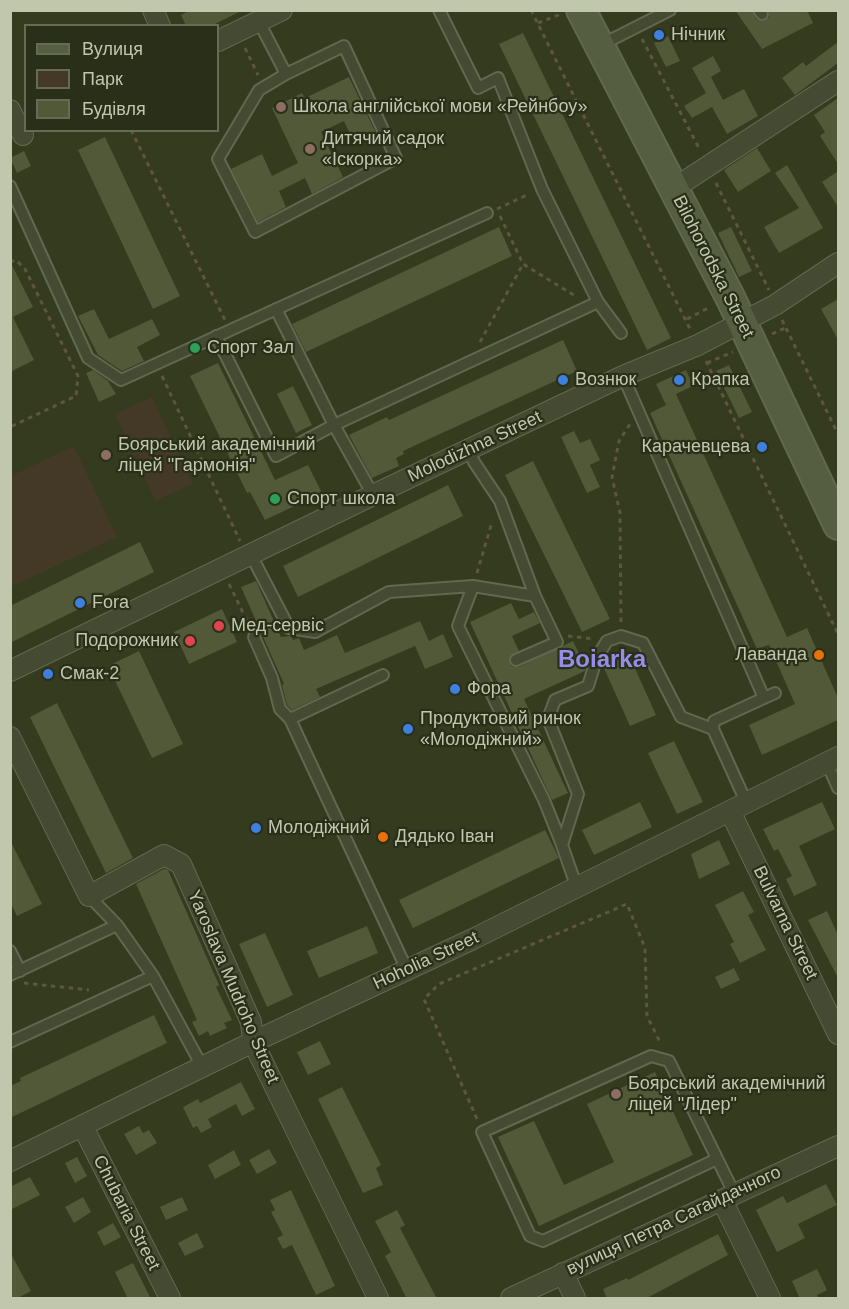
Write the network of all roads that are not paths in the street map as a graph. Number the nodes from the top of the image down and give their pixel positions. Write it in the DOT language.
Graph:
graph roads {
  1 [pos="153,10"];
  2 [pos="282,10"];
  3 [pos="438,10"];
  4 [pos="581,10"];
  5 [pos="670,10"];
  6 [pos="259,22"];
  7 [pos="159,24"];
  8 [pos="219,41"];
  9 [pos="599,46"];
  10 [pos="286,74"];
  11 [pos="838,81"];
  12 [pos="10,110"];
  13 [pos="22,135"];
  14 [pos="10,186"];
  15 [pos="673,189"];
  16 [pos="492,211"];
  17 [pos="838,263"];
  18 [pos="594,304"];
  19 [pos="276,309"];
  20 [pos="741,321"];
  21 [pos="621,333"];
  22 [pos="216,336"];
  23 [pos="623,376"];
  24 [pos="334,425"];
  25 [pos="469,450"];
  26 [pos="373,495"];
  27 [pos="838,525"];
  28 [pos="246,550"];
  29 [pos="473,586"];
  30 [pos="535,596"];
  31 [pos="254,637"];
  32 [pos="516,660"];
  33 [pos="10,671"];
  34 [pos="383,675"];
  35 [pos="775,693"];
  36 [pos="764,698"];
  37 [pos="290,719"];
  38 [pos="713,729"];
  39 [pos="10,737"];
  40 [pos="833,760"];
  41 [pos="838,788"];
  42 [pos="739,808"];
  43 [pos="562,845"];
  44 [pos="577,888"];
  45 [pos="89,896"];
  46 [pos="117,925"];
  47 [pos="10,951"];
  48 [pos="406,970"];
  49 [pos="15,973"];
  50 [pos="153,976"];
  51 [pos="838,1034"];
  52 [pos="10,1042"];
  53 [pos="253,1042"];
  54 [pos="203,1068"];
  55 [pos="83,1126"];
  56 [pos="838,1146"];
  57 [pos="717,1159"];
  58 [pos="10,1161"];
  59 [pos="728,1196"];
  60 [pos="563,1273"];
  61 [pos="170,1299"];
  62 [pos="378,1299"];
  63 [pos="510,1299"];
  64 [pos="576,1299"];
  65 [pos="770,1299"];
  1 -- 7 [label="street"];
  2 -- 6 [label="street"];
  3 -- 18 [label="lane"];
  4 -- 9 [label="street, Bilohorodska Street"];
  5 -- 9 [label="lane"];
  6 -- 8 [label="street"];
  6 -- 10 [label="lane"];
  9 -- 15 [label="street, Bilohorodska Street"];
  10 -- 10 [label="lane"];
  11 -- 15 [label="street"];
  12 -- 13 [label="street"];
  14 -- 22 [label="lane"];
  15 -- 20 [label="street, Bilohorodska Street"];
  16 -- 19 [label="lane"];
  17 -- 20 [label="street, Molodizhna Street"];
  18 -- 21 [label="lane"];
  18 -- 24 [label="lane"];
  19 -- 22 [label="lane"];
  19 -- 24 [label="lane"];
  20 -- 23 [label="street, Molodizhna Street"];
  20 -- 27 [label="street, Bilohorodska Street"];
  22 -- 24 [label="lane"];
  23 -- 25 [label="street, Molodizhna Street"];
  23 -- 36 [label="lane"];
  24 -- 26 [label="lane"];
  25 -- 26 [label="street, Molodizhna Street"];
  25 -- 30 [label="lane"];
  26 -- 28 [label="street, Molodizhna Street"];
  28 -- 29 [label="lane"];
  28 -- 33 [label="street, Molodizhna Street"];
  29 -- 30 [label="lane"];
  29 -- 43 [label="lane"];
  30 -- 32 [label="lane"];
  31 -- 37 [label="lane"];
  34 -- 37 [label="lane"];
  35 -- 36 [label="lane"];
  36 -- 38 [label="lane"];
  37 -- 48 [label="lane"];
  38 -- 42 [label="lane"];
  38 -- 43 [label="lane"];
  39 -- 45 [label="street"];
  40 -- 41 [label="lane"];
  40 -- 42 [label="street, Hoholia Street"];
  42 -- 44 [label="street, Hoholia Street"];
  42 -- 51 [label="street, Bulvarna Street"];
  43 -- 44 [label="lane"];
  44 -- 48 [label="street, Hoholia Street"];
  45 -- 46 [label="lane"];
  45 -- 53 [label="street, Yaroslava Mudroho Street"];
  46 -- 49 [label="lane"];
  46 -- 50 [label="lane"];
  47 -- 49 [label="lane"];
  48 -- 53 [label="street, Hoholia Street"];
  50 -- 52 [label="lane"];
  50 -- 54 [label="lane"];
  53 -- 54 [label="street, Hoholia Street"];
  53 -- 62 [label="street, Yaroslava Mudroho Street"];
  54 -- 55 [label="street, Hoholia Street"];
  55 -- 58 [label="street, Hoholia Street"];
  55 -- 61 [label="street, Chubaria Street"];
  56 -- 59 [label="street, вулиця Петра Сагайдачного"];
  57 -- 57 [label="lane"];
  57 -- 59 [label="lane"];
  59 -- 60 [label="street, вулиця Петра Сагайдачного"];
  59 -- 65 [label="street"];
  60 -- 63 [label="street, вулиця Петра Сагайдачного"];
  60 -- 64 [label="street"];
}
